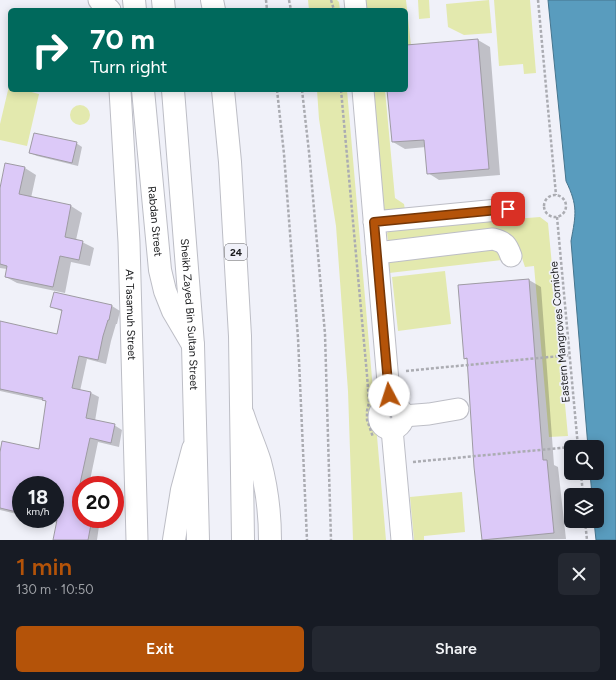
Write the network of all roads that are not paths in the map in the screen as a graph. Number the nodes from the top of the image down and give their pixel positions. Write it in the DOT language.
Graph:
graph roads {
  1 [pos="99,0"];
  2 [pos="108,8"];
  3 [pos="120,92"];
  4 [pos="143,92"];
  5 [pos="173,92"];
  6 [pos="223,92"];
  7 [pos="363,92"];
  8 [pos="508,209"];
  9 [pos="374,222"];
  10 [pos="377,253"];
  11 [pos="512,256"];
  12 [pos="193,345"];
  13 [pos="458,409"];
  14 [pos="242,414"];
  15 [pos="395,417"];
  16 [pos="196,438"];
  17 [pos="137,540"];
  18 [pos="174,540"];
  19 [pos="198,540"];
  20 [pos="243,540"];
  21 [pos="270,540"];
  22 [pos="402,540"];
  1 -- 2 [label="street"];
  3 -- 17 [label="street, At Tasamuh Street"];
  4 -- 12 [label="main road, Rabdan Street"];
  5 -- 12 [label="main road, Sheikh Zayed Bin Sultan Street"];
  6 -- 14 [label="main road, 24"];
  7 -- 9 [label="street"];
  8 -- 9 [label="street"];
  9 -- 10 [label="street"];
  10 -- 11 [label="street"];
  10 -- 15 [label="street"];
  12 -- 16 [label="main road, Sheikh Zayed Bin Sultan Street"];
  13 -- 15 [label="street"];
  14 -- 20 [label="main road, 24"];
  14 -- 21 [label="main road"];
  15 -- 22 [label="street"];
  16 -- 18 [label="main road"];
  16 -- 19 [label="main road, Sheikh Zayed Bin Sultan Street"];
}
